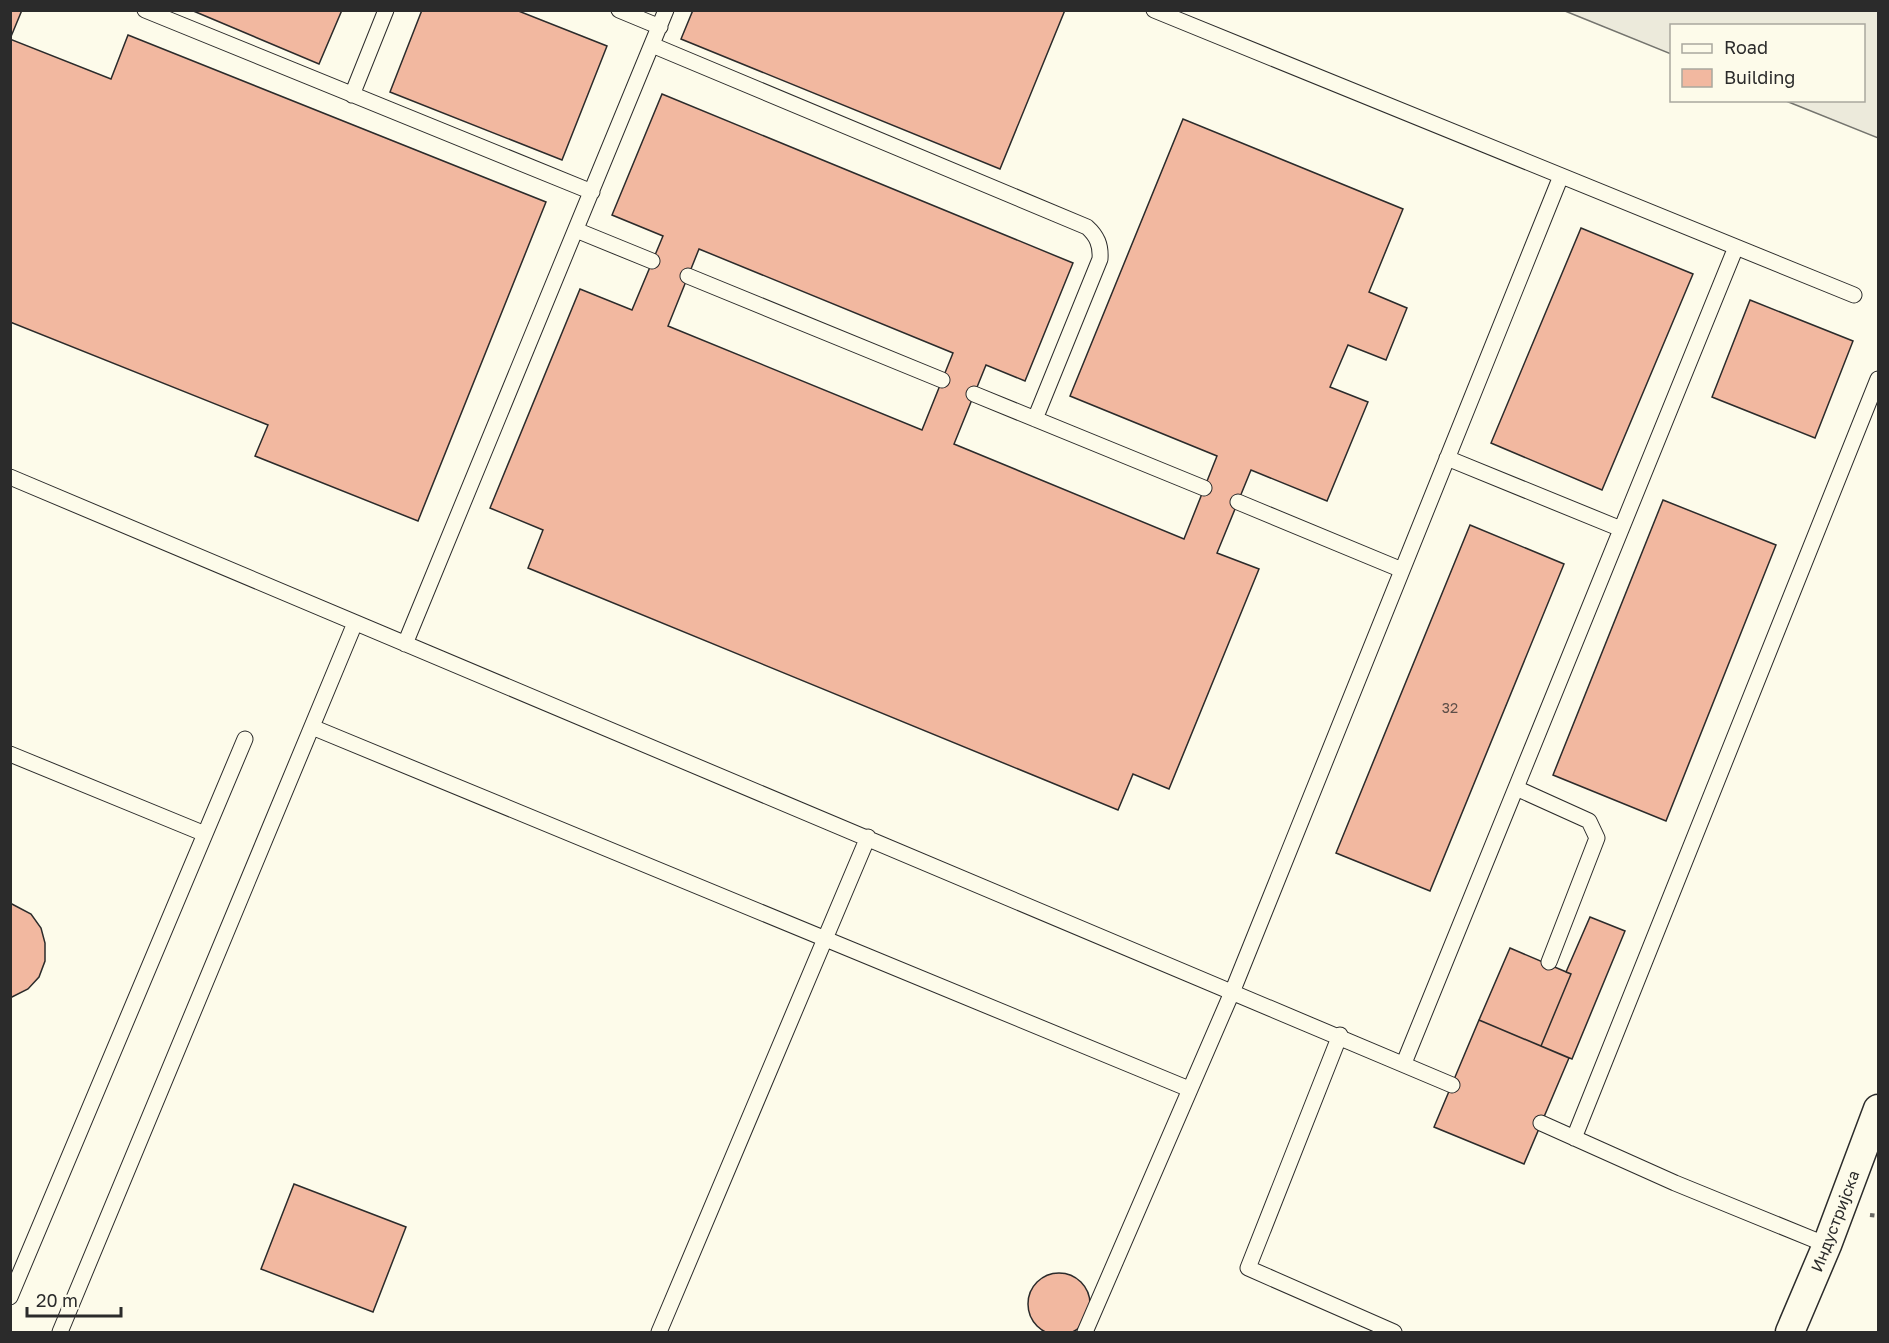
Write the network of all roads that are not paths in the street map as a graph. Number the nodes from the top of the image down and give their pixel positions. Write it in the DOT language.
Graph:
graph roads {
  1 [pos="145,10"];
  2 [pos="386,10"];
  3 [pos="619,10"];
  4 [pos="666,10"];
  5 [pos="1154,10"];
  6 [pos="660,27"];
  7 [pos="652,45"];
  8 [pos="352,95"];
  9 [pos="1561,176"];
  10 [pos="592,192"];
  11 [pos="576,230"];
  12 [pos="1736,247"];
  13 [pos="652,261"];
  14 [pos="688,276"];
  15 [pos="1854,295"];
  16 [pos="1878,379"];
  17 [pos="942,380"];
  18 [pos="974,394"];
  19 [pos="1035,419"];
  20 [pos="1447,458"];
  21 [pos="10,477"];
  22 [pos="1204,488"];
  23 [pos="1238,502"];
  24 [pos="1621,529"];
  25 [pos="1402,570"];
  26 [pos="355,623"];
  27 [pos="405,644"];
  28 [pos="312,727"];
  29 [pos="245,739"];
  30 [pos="10,754"];
  31 [pos="1516,788"];
  32 [pos="205,834"];
  33 [pos="868,837"];
  34 [pos="825,939"];
  35 [pos="1549,962"];
  36 [pos="1233,990"];
  37 [pos="1340,1035"];
  38 [pos="1404,1064"];
  39 [pos="1452,1085"];
  40 [pos="1189,1089"];
  41 [pos="1878,1109"];
  42 [pos="1541,1123"];
  43 [pos="1574,1138"];
  44 [pos="1827,1245"];
  45 [pos="10,1298"];
  46 [pos="60,1332"];
  47 [pos="659,1332"];
  48 [pos="1085,1332"];
  49 [pos="1394,1332"];
  50 [pos="1790,1332"];
  1 -- 8 [label="lane"];
  2 -- 8 [label="lane"];
  3 -- 6 [label="lane"];
  4 -- 6 [label="lane"];
  5 -- 9 [label="lane"];
  6 -- 7 [label="lane"];
  7 -- 10 [label="lane"];
  7 -- 19 [label="lane"];
  8 -- 10 [label="lane"];
  9 -- 12 [label="lane"];
  9 -- 20 [label="lane"];
  10 -- 11 [label="lane"];
  11 -- 13 [label="lane"];
  11 -- 27 [label="lane"];
  12 -- 15 [label="lane"];
  12 -- 24 [label="lane"];
  14 -- 17 [label="lane"];
  16 -- 43 [label="lane"];
  18 -- 19 [label="lane"];
  19 -- 22 [label="lane"];
  20 -- 24 [label="lane"];
  20 -- 25 [label="lane"];
  21 -- 26 [label="lane"];
  23 -- 25 [label="lane"];
  24 -- 31 [label="lane"];
  25 -- 36 [label="lane"];
  26 -- 27 [label="lane"];
  26 -- 28 [label="lane"];
  27 -- 33 [label="lane"];
  28 -- 34 [label="lane"];
  28 -- 46 [label="lane"];
  29 -- 32 [label="lane"];
  30 -- 32 [label="lane"];
  31 -- 35 [label="lane"];
  31 -- 38 [label="lane"];
  32 -- 45 [label="lane"];
  33 -- 34 [label="lane"];
  33 -- 36 [label="lane"];
  34 -- 40 [label="lane"];
  34 -- 47 [label="lane"];
  36 -- 37 [label="lane"];
  36 -- 40 [label="lane"];
  37 -- 38 [label="lane"];
  37 -- 49 [label="lane"];
  38 -- 39 [label="lane"];
  40 -- 48 [label="lane"];
  41 -- 44 [label="street, Индустријска"];
  42 -- 43 [label="lane"];
  43 -- 44 [label="lane"];
  44 -- 50 [label="street, Индустријска"];
}
